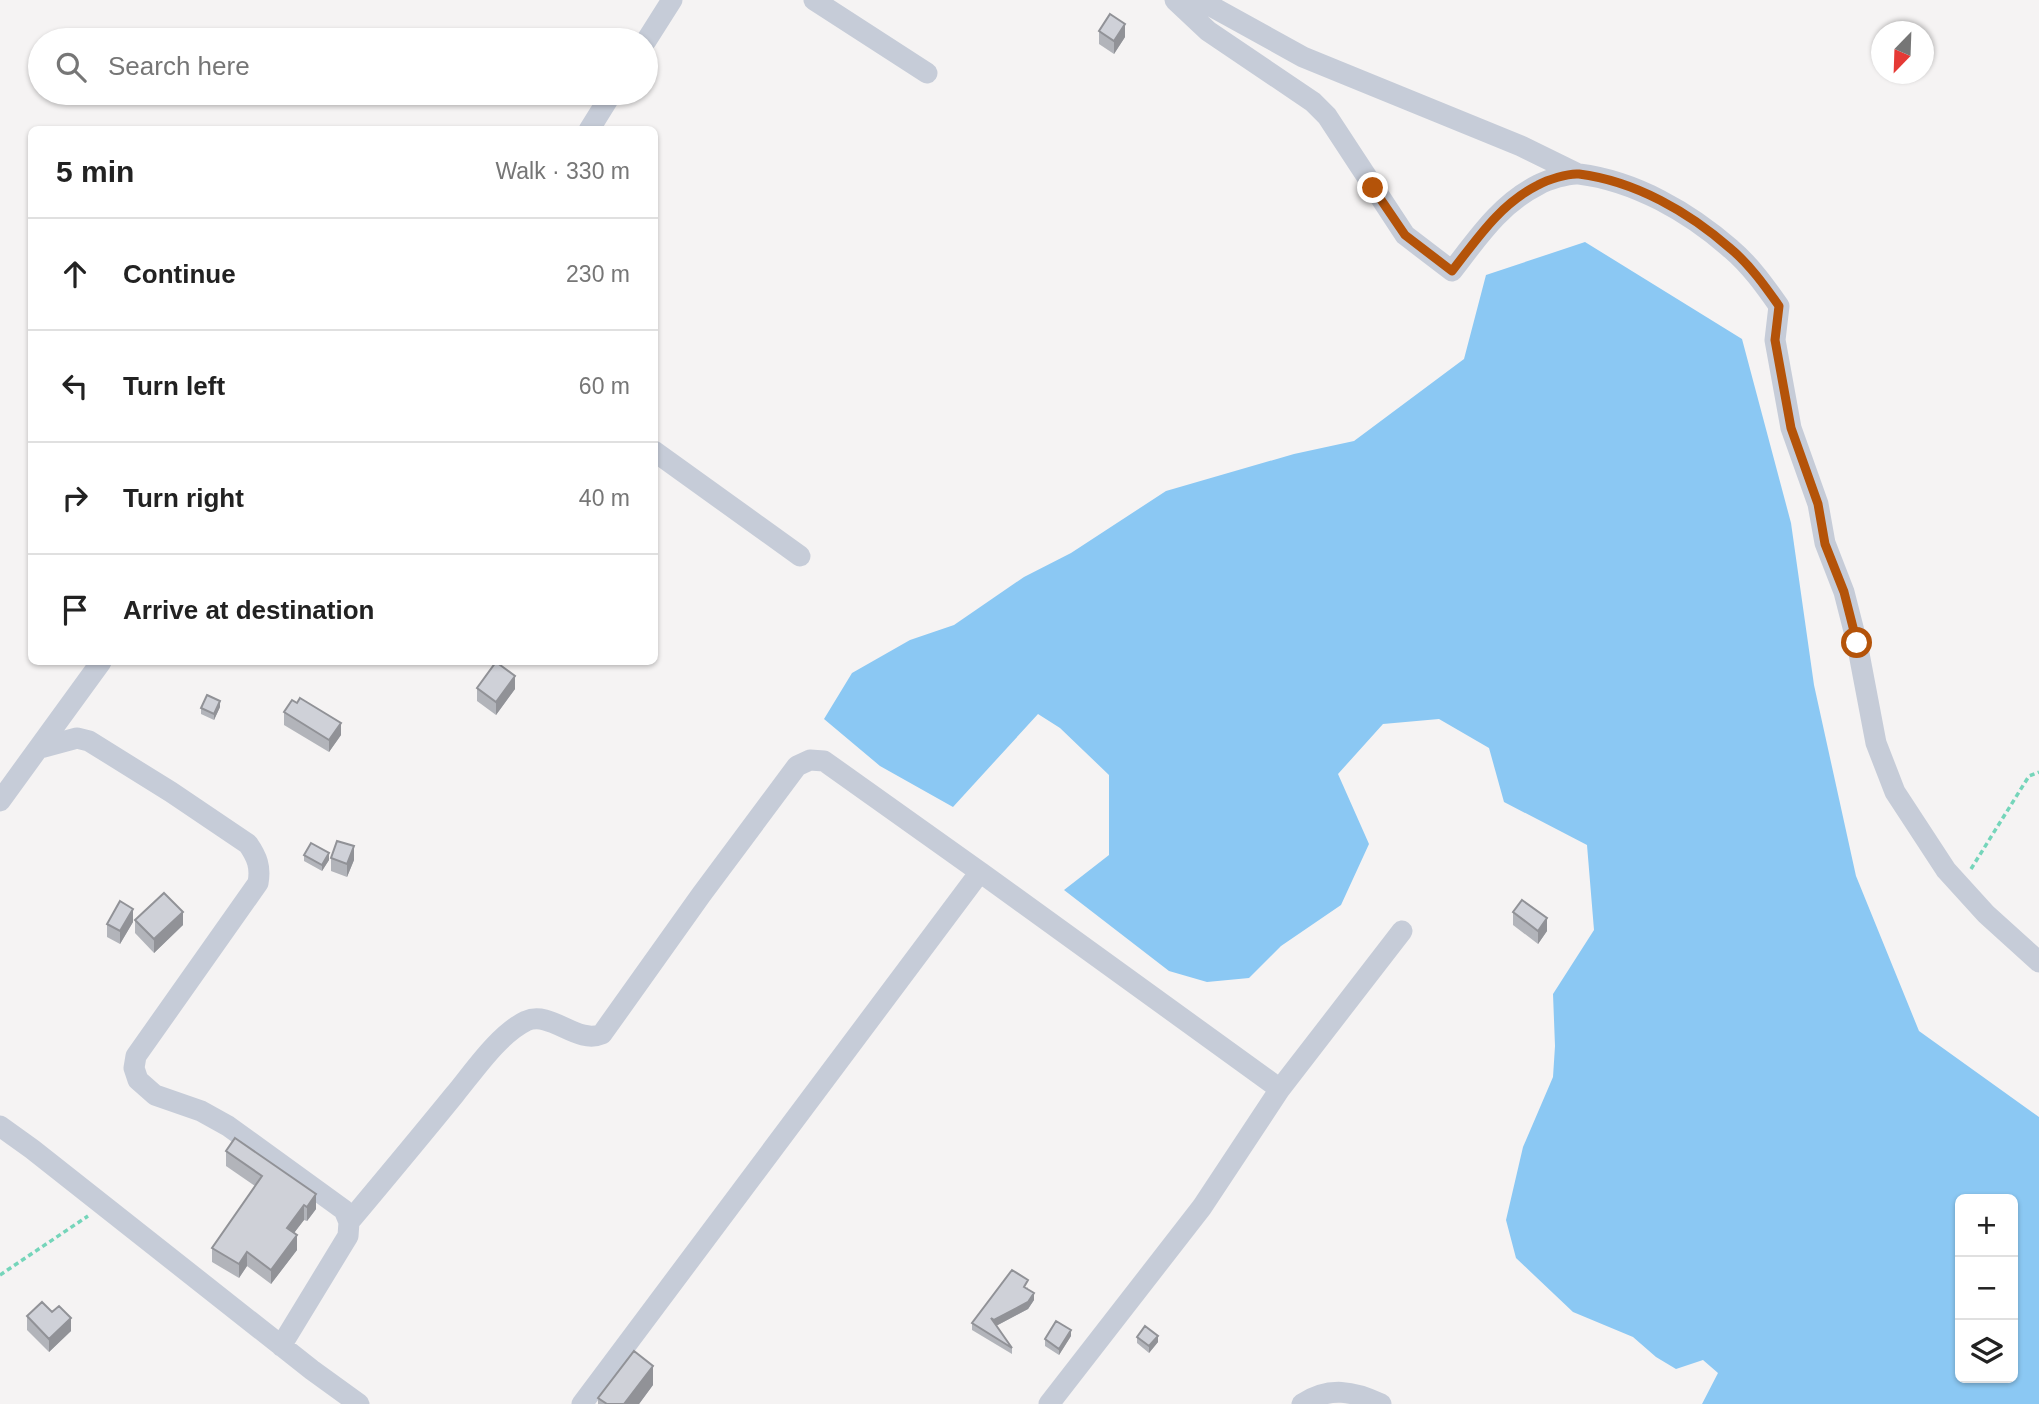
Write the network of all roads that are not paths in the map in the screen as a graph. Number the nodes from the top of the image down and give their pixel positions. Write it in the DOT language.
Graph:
graph roads {
  1 [pos="672,0"];
  2 [pos="814,0"];
  3 [pos="1175,0"];
  4 [pos="1200,0"];
  5 [pos="654,28"];
  6 [pos="927,73"];
  7 [pos="605,105"];
  8 [pos="591,126"];
  9 [pos="1576,173"];
  10 [pos="658,454"];
  11 [pos="800,556"];
  12 [pos="98,665"];
  13 [pos="40,748"];
  14 [pos="0,801"];
  15 [pos="980,872"];
  16 [pos="1402,931"];
  17 [pos="2039,962"];
  18 [pos="1280,1089"];
  19 [pos="0,1126"];
  20 [pos="349,1222"];
  21 [pos="281,1346"];
  22 [pos="359,1404"];
  23 [pos="582,1404"];
  24 [pos="1049,1404"];
  25 [pos="1302,1404"];
  26 [pos="1381,1404"];
  1 -- 5 [label="street"];
  2 -- 6 [label="street"];
  3 -- 9 [label="street"];
  4 -- 9 [label="street"];
  7 -- 8 [label="street"];
  9 -- 17 [label="street"];
  10 -- 11 [label="street"];
  12 -- 13 [label="street"];
  13 -- 14 [label="street"];
  13 -- 20 [label="street"];
  15 -- 18 [label="street"];
  15 -- 20 [label="street"];
  15 -- 23 [label="street"];
  16 -- 18 [label="street"];
  18 -- 24 [label="street"];
  19 -- 21 [label="street"];
  20 -- 21 [label="street"];
  21 -- 22 [label="street"];
  25 -- 26 [label="street"];
}
